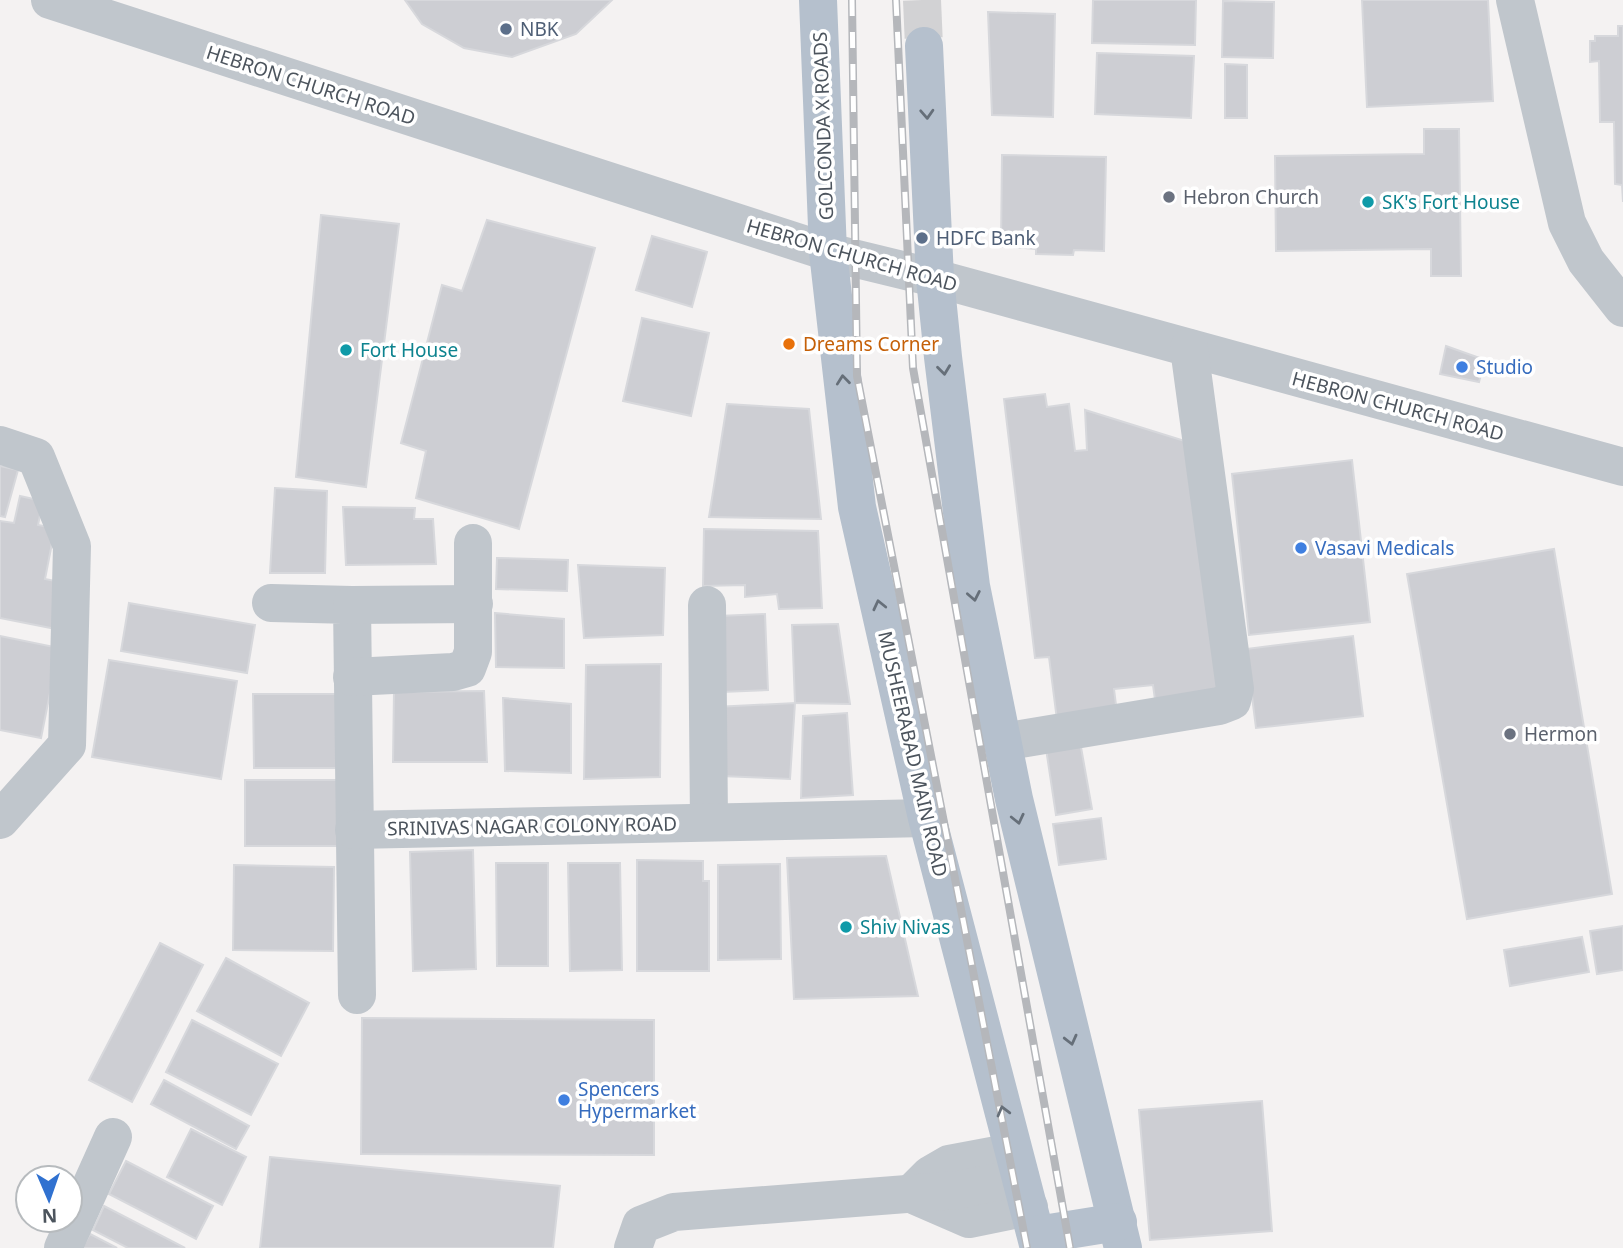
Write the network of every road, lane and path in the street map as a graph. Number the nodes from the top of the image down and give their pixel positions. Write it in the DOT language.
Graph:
graph roads {
  1 [pos="50,0"];
  2 [pos="818,0"];
  3 [pos="1515,0"];
  4 [pos="924,46"];
  5 [pos="828,252"];
  6 [pos="935,278"];
  7 [pos="1623,308"];
  8 [pos="1189,348"];
  9 [pos="0,445"];
  10 [pos="1623,467"];
  11 [pos="473,543"];
  12 [pos="271,603"];
  13 [pos="474,604"];
  14 [pos="352,605"];
  15 [pos="707,605"];
  16 [pos="352,677"];
  17 [pos="1003,742"];
  18 [pos="927,818"];
  19 [pos="0,820"];
  20 [pos="709,822"];
  21 [pos="354,830"];
  22 [pos="357,995"];
  23 [pos="113,1137"];
  24 [pos="911,1194"];
  25 [pos="1028,1204"];
  26 [pos="1120,1235"];
  27 [pos="63,1248"];
  28 [pos="633,1248"];
  1 -- 5 [label="street, HEBRON CHURCH ROAD"];
  2 -- 5 [label="main road, GOLCONDA X ROADS"];
  3 -- 7 [label="street"];
  4 -- 6 [label="main road, one-way"];
  5 -- 6 [label="street, HEBRON CHURCH ROAD"];
  18 -- 5 [label="main road, MUSHEERABAD MAIN ROAD, one-way"];
  6 -- 8 [label="street, HEBRON CHURCH ROAD"];
  6 -- 17 [label="main road, one-way"];
  8 -- 10 [label="street, HEBRON CHURCH ROAD"];
  8 -- 17 [label="street"];
  9 -- 19 [label="street"];
  11 -- 13 [label="street"];
  12 -- 14 [label="street"];
  13 -- 14 [label="street"];
  13 -- 16 [label="street"];
  14 -- 16 [label="street"];
  15 -- 20 [label="street"];
  16 -- 21 [label="street"];
  17 -- 26 [label="main road, one-way"];
  18 -- 20 [label="street, SRINIVAS NAGAR COLONY ROAD"];
  25 -- 18 [label="main road, MUSHEERABAD MAIN ROAD, one-way"];
  20 -- 21 [label="street, SRINIVAS NAGAR COLONY ROAD"];
  21 -- 22 [label="street"];
  23 -- 27 [label="street"];
  24 -- 25 [label="street"];
  24 -- 25 [label="street"];
  24 -- 28 [label="street"];
  25 -- 26 [label="main road"];
}
